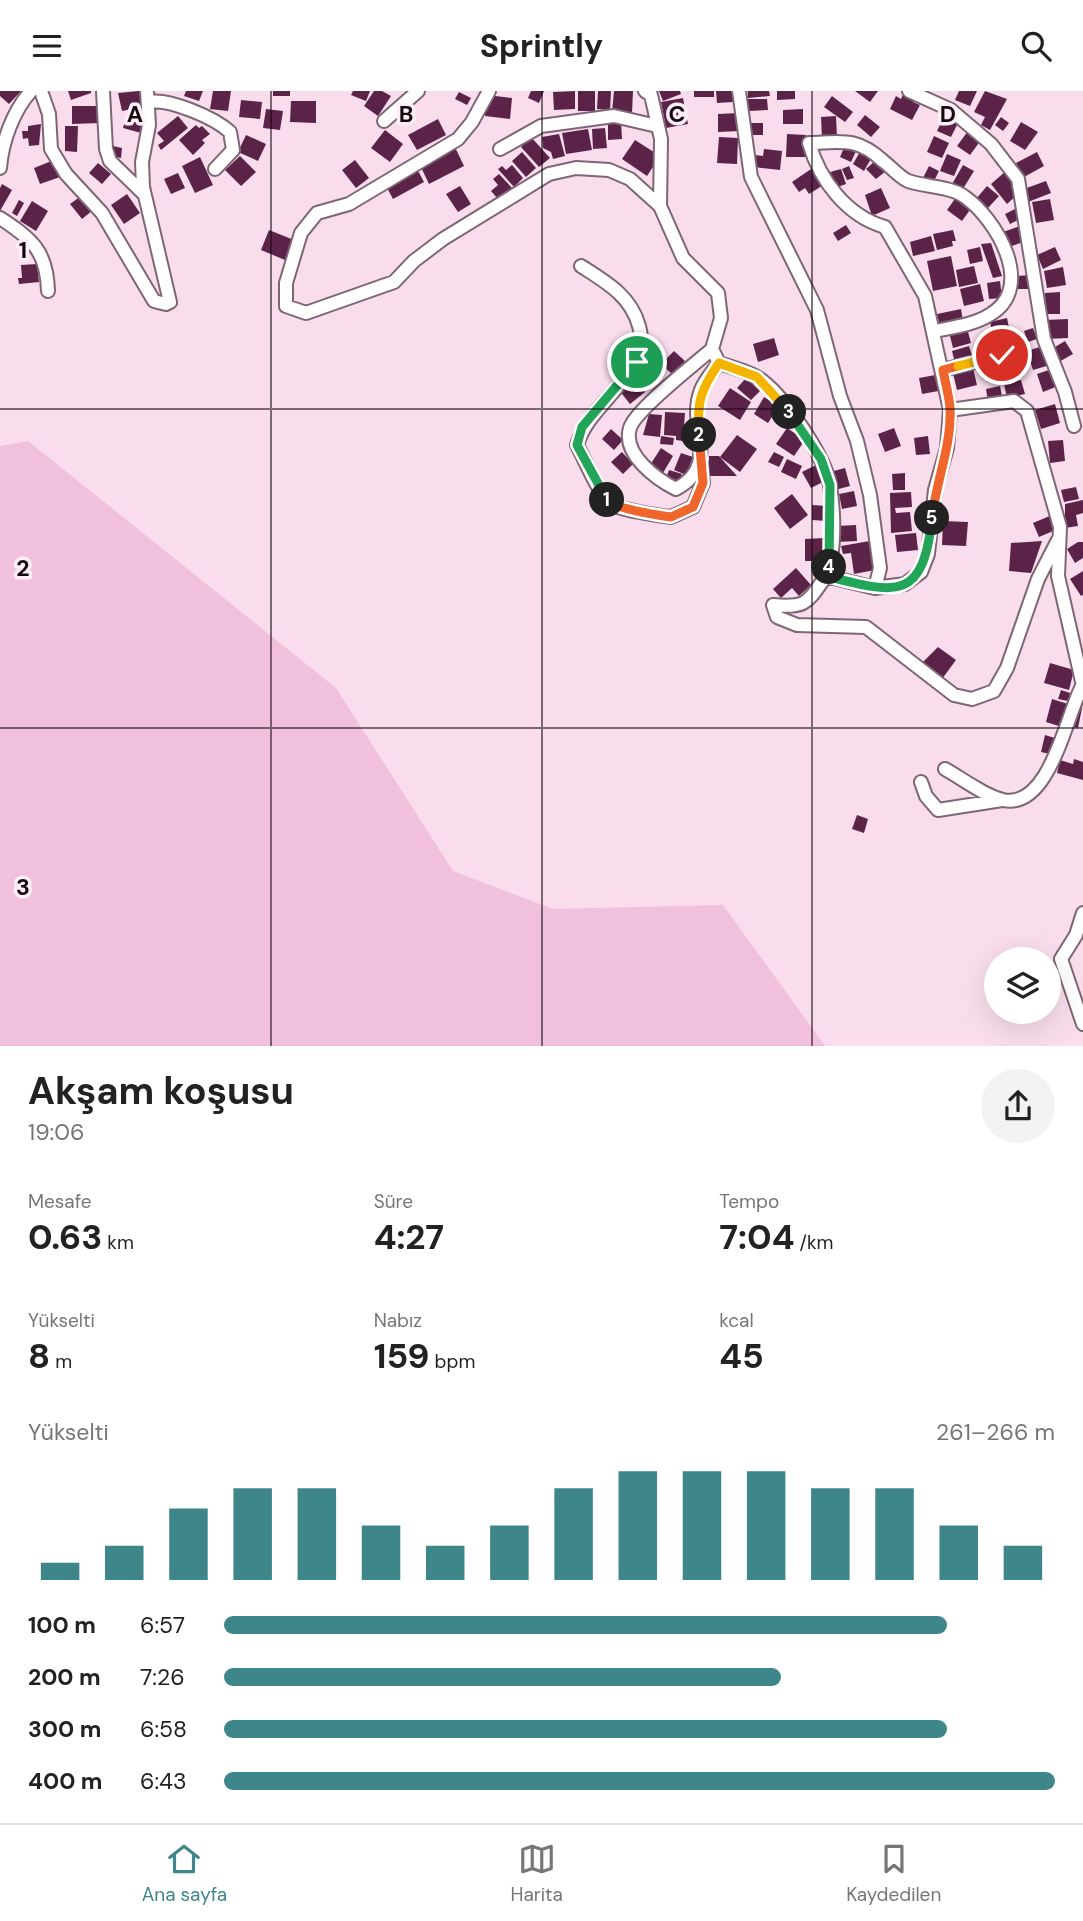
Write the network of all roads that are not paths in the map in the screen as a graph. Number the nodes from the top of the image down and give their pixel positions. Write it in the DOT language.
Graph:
graph roads {
  1 [pos="31,91"];
  2 [pos="41,91"];
  3 [pos="103,91"];
  4 [pos="418,91"];
  5 [pos="489,91"];
  6 [pos="645,91"];
  7 [pos="739,91"];
  8 [pos="909,91"];
  9 [pos="148,97"];
  10 [pos="384,121"];
  11 [pos="657,126"];
  12 [pos="500,149"];
  13 [pos="0,168"];
  14 [pos="215,169"];
  15 [pos="144,194"];
  16 [pos="660,206"];
  17 [pos="0,218"];
  18 [pos="580,266"];
  19 [pos="48,291"];
  20 [pos="934,331"];
  21 [pos="712,349"];
  22 [pos="1002,355"];
  23 [pos="719,363"];
  24 [pos="943,370"];
  25 [pos="950,410"];
  26 [pos="1074,426"];
  27 [pos="701,463"];
  28 [pos="1058,540"];
  29 [pos="826,576"];
  30 [pos="875,588"];
  31 [pos="1083,685"];
  32 [pos="945,769"];
  33 [pos="921,782"];
  34 [pos="1003,800"];
  35 [pos="1083,913"];
  36 [pos="1083,1024"];
  1 -- 13 [label="street"];
  2 -- 15 [label="street"];
  3 -- 15 [label="street"];
  4 -- 10 [label="street"];
  5 -- 16 [label="street"];
  6 -- 11 [label="street"];
  7 -- 30 [label="street"];
  8 -- 26 [label="street"];
  9 -- 14 [label="street"];
  9 -- 15 [label="street"];
  11 -- 12 [label="street"];
  11 -- 16 [label="street"];
  16 -- 21 [label="street"];
  17 -- 19 [label="street"];
  18 -- 27 [label="street"];
  20 -- 20 [label="street"];
  20 -- 24 [label="street"];
  21 -- 23 [label="street"];
  21 -- 27 [label="street"];
  22 -- 24 [label="street"];
  23 -- 27 [label="street"];
  23 -- 29 [label="street"];
  24 -- 25 [label="street"];
  25 -- 28 [label="street"];
  25 -- 30 [label="street"];
  28 -- 29 [label="street"];
  28 -- 31 [label="street"];
  29 -- 30 [label="street"];
  31 -- 34 [label="street"];
  32 -- 34 [label="street"];
  33 -- 34 [label="street"];
  35 -- 36 [label="street"];
}
